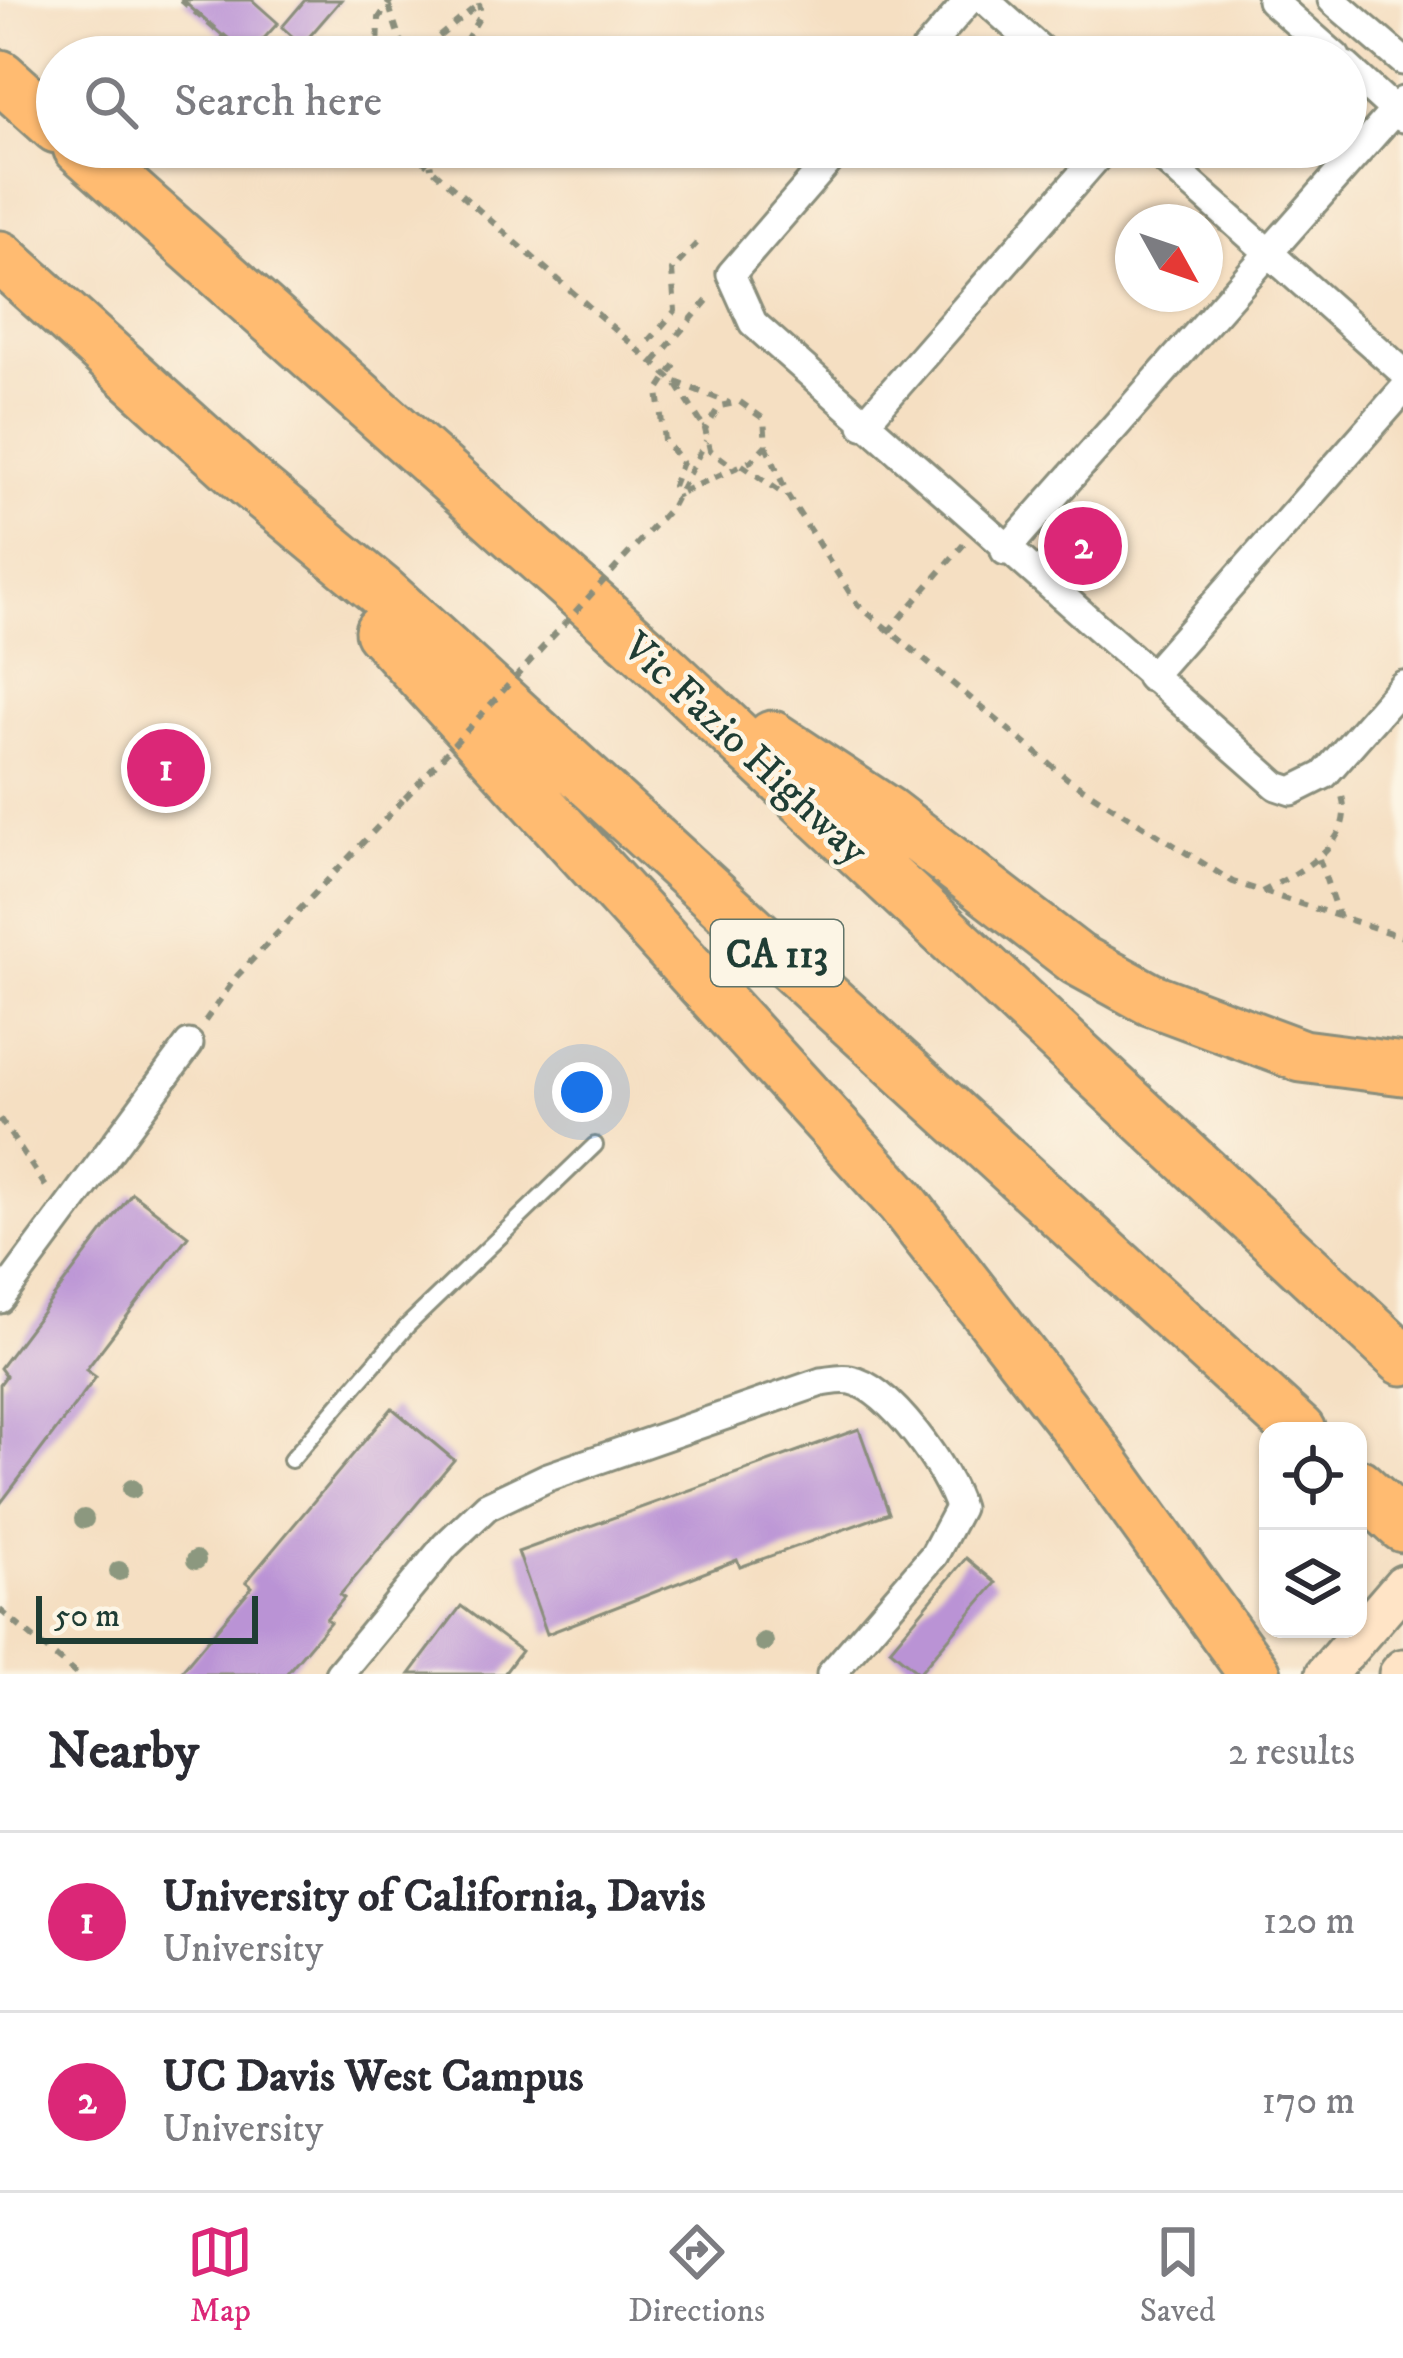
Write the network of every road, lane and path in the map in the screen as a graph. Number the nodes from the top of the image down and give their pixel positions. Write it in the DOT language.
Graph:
graph roads {
  1 [pos="181,0"];
  2 [pos="969,0"];
  3 [pos="985,0"];
  4 [pos="1271,0"];
  5 [pos="1332,0"];
  6 [pos="480,2"];
  7 [pos="390,3"];
  8 [pos="223,36"];
  9 [pos="379,36"];
  10 [pos="399,36"];
  11 [pos="439,36"];
  12 [pos="468,36"];
  13 [pos="938,36"];
  14 [pos="1025,36"];
  15 [pos="1312,36"];
  16 [pos="1403,61"];
  17 [pos="0,76"];
  18 [pos="1367,83"];
  19 [pos="36,108"];
  20 [pos="1400,110"];
  21 [pos="1367,145"];
  22 [pos="103,168"];
  23 [pos="431,168"];
  24 [pos="823,168"];
  25 [pos="1088,168"];
  26 [pos="1174,168"];
  27 [pos="1346,168"];
  28 [pos="699,241"];
  29 [pos="1268,251"];
  30 [pos="0,257"];
  31 [pos="730,274"];
  32 [pos="649,341"];
  33 [pos="653,362"];
  34 [pos="675,365"];
  35 [pos="1403,372"];
  36 [pos="672,379"];
  37 [pos="1403,390"];
  38 [pos="729,403"];
  39 [pos="863,425"];
  40 [pos="705,429"];
  41 [pos="706,441"];
  42 [pos="766,445"];
  43 [pos="742,465"];
  44 [pos="732,466"];
  45 [pos="249,482"];
  46 [pos="788,496"];
  47 [pos="677,498"];
  48 [pos="978,527"];
  49 [pos="1005,551"];
  50 [pos="888,632"];
  51 [pos="647,654"];
  52 [pos="1150,677"];
  53 [pos="1403,685"];
  54 [pos="1324,775"];
  55 [pos="1319,859"];
  56 [pos="1260,894"];
  57 [pos="1340,920"];
  58 [pos="1403,937"];
  59 [pos="189,1044"];
  60 [pos="1403,1069"];
  61 [pos="0,1120"];
  62 [pos="596,1145"];
  63 [pos="67,1212"];
  64 [pos="0,1300"];
  65 [pos="1383,1337"];
  66 [pos="1403,1359"];
  67 [pos="1289,1422"];
  68 [pos="291,1460"];
  69 [pos="1367,1492"];
  70 [pos="1403,1526"];
  71 [pos="1394,1595"];
  72 [pos="0,1610"];
  73 [pos="76,1674"];
  74 [pos="339,1674"];
  75 [pos="831,1674"];
  76 [pos="1256,1674"];
  77 [pos="1327,1674"];
  1 -- 8 [label="path"];
  2 -- 13 [label="street"];
  3 -- 14 [label="street"];
  4 -- 15 [label="street"];
  5 -- 16 [label="street"];
  6 -- 11 [label="path"];
  6 -- 12 [label="path"];
  7 -- 9 [label="path"];
  7 -- 10 [label="path"];
  17 -- 19 [label="highway"];
  18 -- 20 [label="street"];
  20 -- 21 [label="street"];
  22 -- 51 [label="highway, Vic Fazio Highway / CA 113"];
  23 -- 33 [label="path"];
  24 -- 31 [label="street"];
  25 -- 39 [label="street"];
  26 -- 29 [label="street"];
  27 -- 29 [label="street"];
  28 -- 32 [label="path"];
  29 -- 35 [label="street"];
  29 -- 49 [label="street"];
  30 -- 45 [label="highway, CA 113"];
  31 -- 33 [label="path"];
  31 -- 39 [label="street"];
  33 -- 36 [label="path"];
  34 -- 36 [label="path"];
  36 -- 38 [label="path"];
  36 -- 40 [label="path"];
  36 -- 47 [label="path"];
  37 -- 52 [label="street"];
  38 -- 40 [label="path"];
  38 -- 42 [label="path"];
  39 -- 48 [label="street"];
  40 -- 41 [label="path"];
  41 -- 44 [label="path"];
  41 -- 47 [label="path"];
  42 -- 43 [label="path"];
  42 -- 46 [label="path"];
  43 -- 44 [label="path"];
  43 -- 46 [label="path"];
  44 -- 47 [label="path"];
  45 -- 67 [label="highway, CA 113"];
  45 -- 76 [label="highway"];
  46 -- 50 [label="path"];
  47 -- 59 [label="path, bridge"];
  48 -- 49 [label="street"];
  48 -- 50 [label="path"];
  49 -- 52 [label="street"];
  50 -- 56 [label="path"];
  51 -- 60 [label="highway"];
  51 -- 65 [label="highway, Vic Fazio Highway / CA 113"];
  52 -- 54 [label="street"];
  53 -- 54 [label="street"];
  54 -- 55 [label="path"];
  55 -- 56 [label="path"];
  55 -- 57 [label="path"];
  56 -- 57 [label="path"];
  57 -- 58 [label="path"];
  59 -- 63 [label="street"];
  61 -- 63 [label="path"];
  62 -- 68 [label="lane"];
  63 -- 64 [label="street"];
  65 -- 66 [label="highway, Vic Fazio Highway / CA 113"];
  69 -- 70 [label="highway"];
  71 -- 77 [label="main road"];
  72 -- 73 [label="path"];
  74 -- 75 [label="street"];
}
